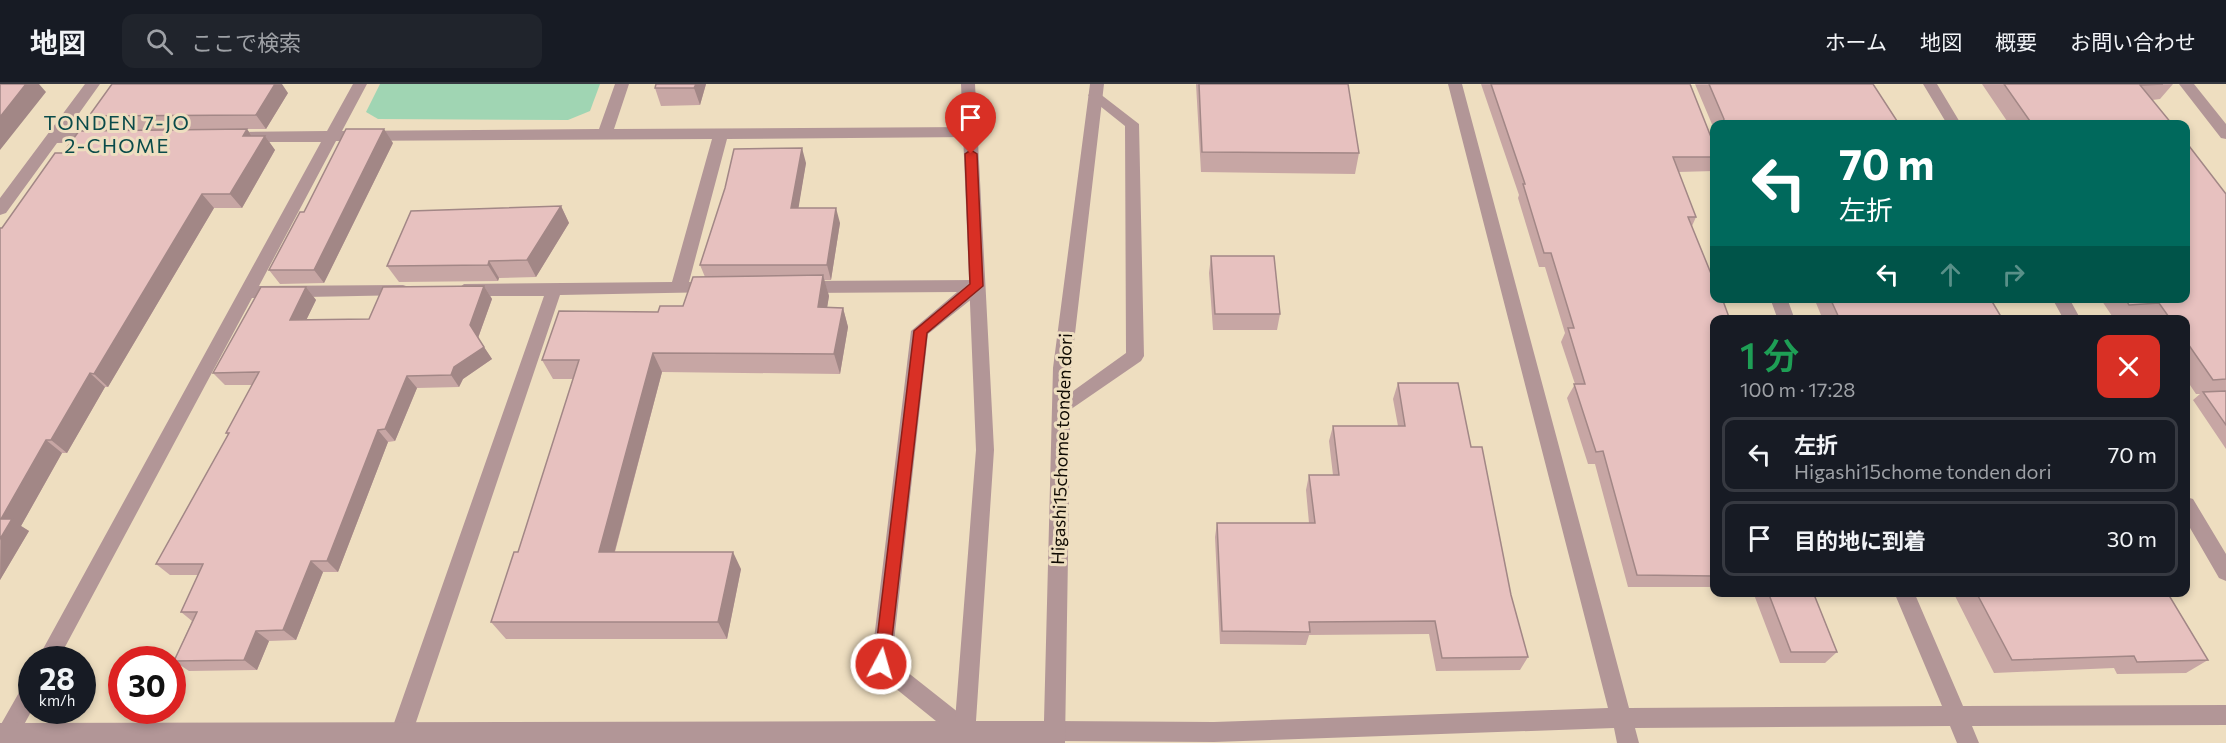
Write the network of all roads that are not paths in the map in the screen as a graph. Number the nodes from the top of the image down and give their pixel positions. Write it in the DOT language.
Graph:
graph roads {
  1 [pos="93,84"];
  2 [pos="360,84"];
  3 [pos="622,84"];
  4 [pos="968,84"];
  5 [pos="1455,84"];
  6 [pos="1930,84"];
  7 [pos="2186,84"];
  8 [pos="1096,90"];
  9 [pos="1952,120"];
  10 [pos="970,132"];
  11 [pos="604,134"];
  12 [pos="721,134"];
  13 [pos="2226,134"];
  14 [pos="331,136"];
  15 [pos="226,137"];
  16 [pos="52,138"];
  17 [pos="110,138"];
  18 [pos="0,209"];
  19 [pos="977,286"];
  20 [pos="786,287"];
  21 [pos="679,288"];
  22 [pos="726,288"];
  23 [pos="554,290"];
  24 [pos="424,291"];
  25 [pos="448,291"];
  26 [pos="246,292"];
  27 [pos="1061,408"];
  28 [pos="2190,512"];
  29 [pos="2226,572"];
  30 [pos="1906,597"];
  31 [pos="55,646"];
  32 [pos="18,712"];
  33 [pos="2226,715"];
  34 [pos="1957,716"];
  35 [pos="1622,718"];
  36 [pos="3,736"];
  37 [pos="400,737"];
  38 [pos="965,737"];
  39 [pos="1058,739"];
  40 [pos="1628,743"];
  41 [pos="1968,743"];
  1 -- 16 [label="street"];
  2 -- 14 [label="street"];
  3 -- 11 [label="street"];
  4 -- 10 [label="street"];
  5 -- 35 [label="street"];
  6 -- 9 [label="street"];
  7 -- 13 [label="street"];
  8 -- 27 [label="street, Higashi15chome tonden dori"];
  8 -- 27 [label="street"];
  10 -- 12 [label="street"];
  10 -- 19 [label="street"];
  11 -- 12 [label="street"];
  11 -- 14 [label="street"];
  12 -- 21 [label="street"];
  14 -- 15 [label="street"];
  14 -- 26 [label="street"];
  16 -- 17 [label="street"];
  16 -- 18 [label="street"];
  19 -- 20 [label="street"];
  19 -- 38 [label="street"];
  19 -- 38 [label="street"];
  21 -- 22 [label="street"];
  21 -- 23 [label="street"];
  23 -- 25 [label="street"];
  23 -- 37 [label="street"];
  24 -- 26 [label="street"];
  26 -- 31 [label="street"];
  27 -- 39 [label="street, Higashi15chome tonden dori"];
  28 -- 29 [label="street"];
  30 -- 34 [label="street"];
  32 -- 36 [label="street"];
  33 -- 34 [label="street"];
  34 -- 35 [label="street"];
  34 -- 41 [label="street"];
  35 -- 39 [label="street"];
  35 -- 40 [label="street"];
  36 -- 37 [label="street"];
  37 -- 38 [label="street"];
  38 -- 39 [label="street"];
}
